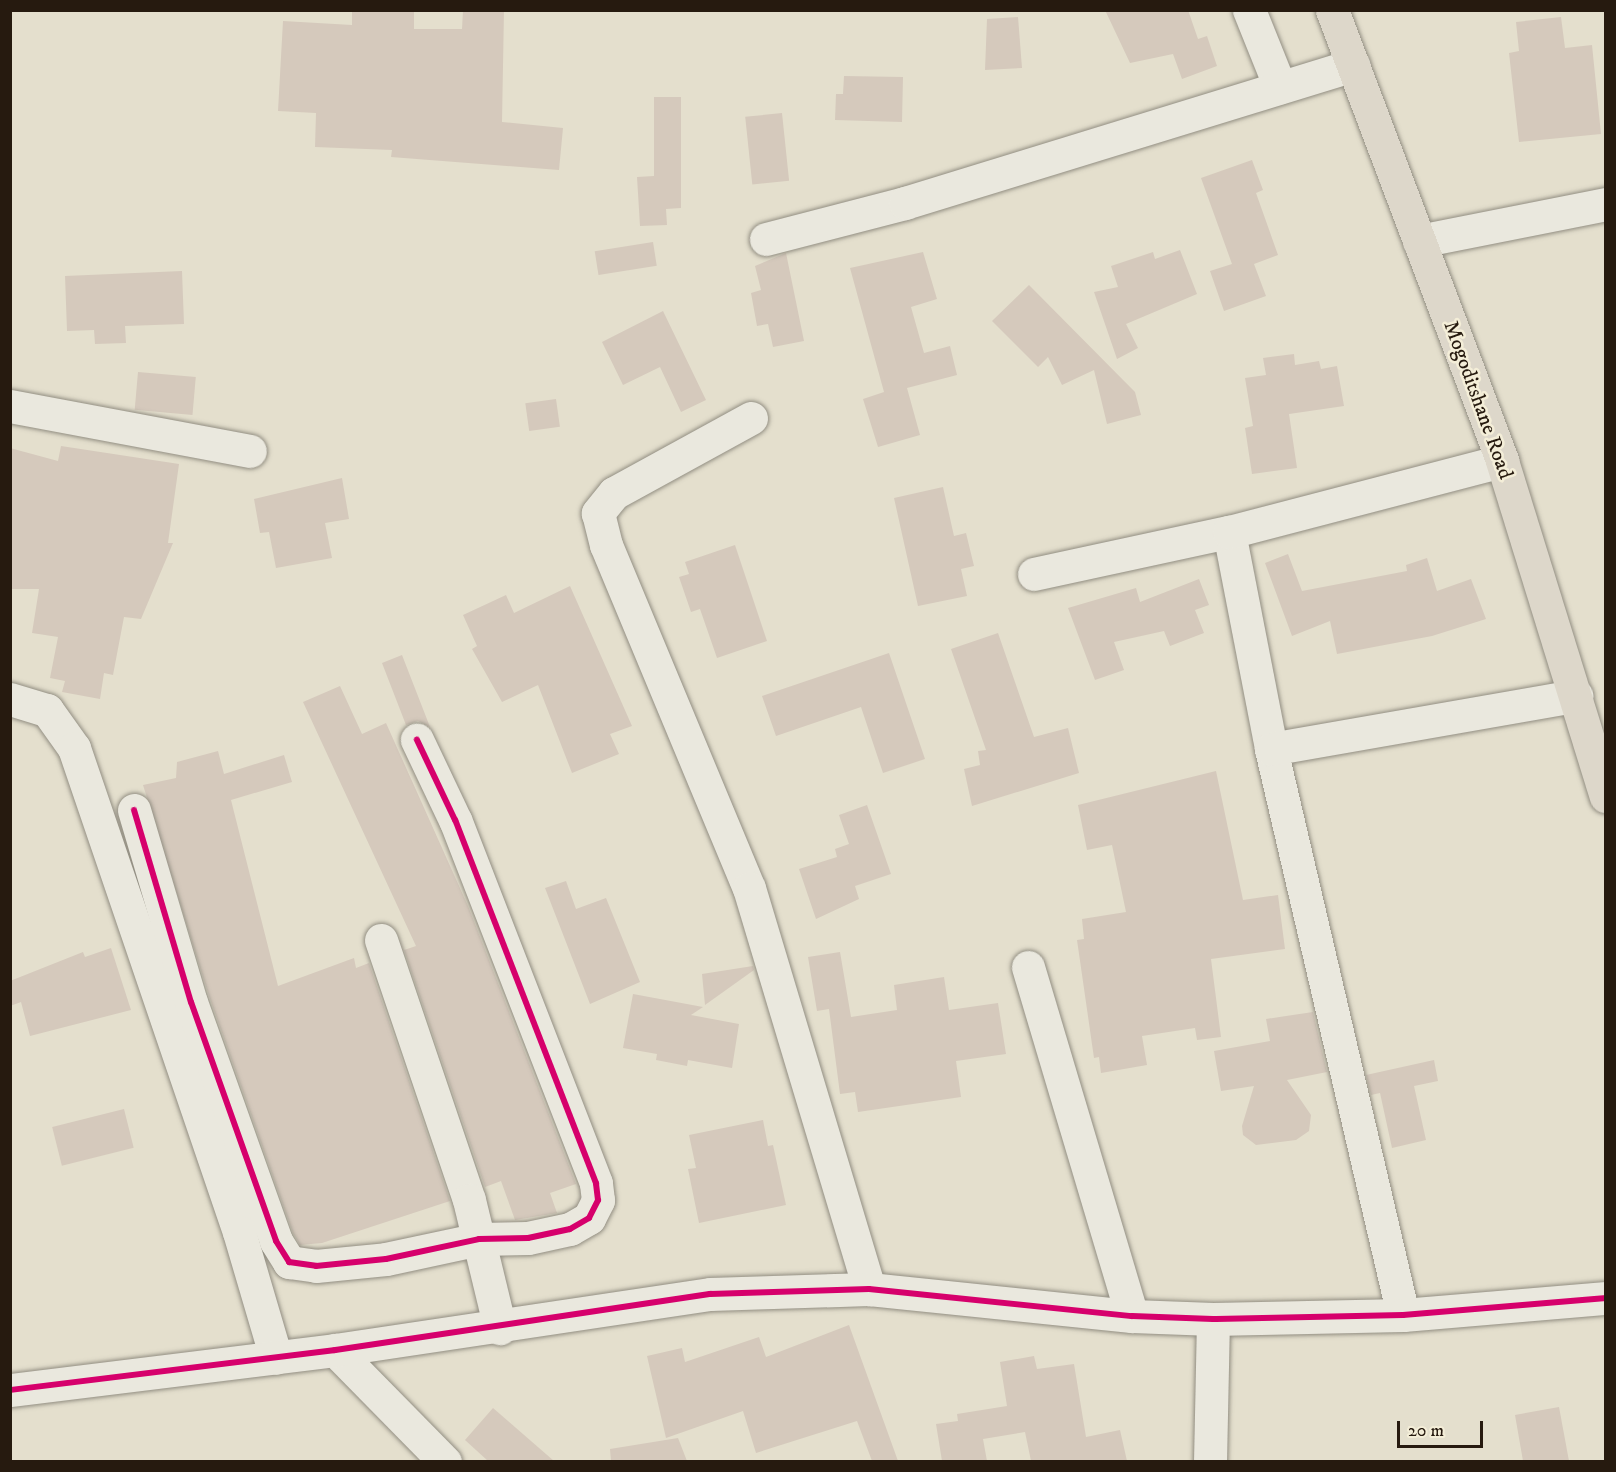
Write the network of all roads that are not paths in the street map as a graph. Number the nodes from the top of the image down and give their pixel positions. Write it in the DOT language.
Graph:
graph roads {
  1 [pos="1249,10"];
  2 [pos="1332,10"];
  3 [pos="1353,65"];
  4 [pos="1280,87"];
  5 [pos="1605,204"];
  6 [pos="766,239"];
  7 [pos="1419,241"];
  8 [pos="10,406"];
  9 [pos="751,418"];
  10 [pos="249,451"];
  11 [pos="1502,461"];
  12 [pos="1229,532"];
  13 [pos="1034,574"];
  14 [pos="1576,696"];
  15 [pos="10,699"];
  16 [pos="417,740"];
  17 [pos="1271,749"];
  18 [pos="1605,791"];
  19 [pos="134,810"];
  20 [pos="381,940"];
  21 [pos="1028,967"];
  22 [pos="479,1239"];
  23 [pos="869,1289"];
  24 [pos="1605,1298"];
  25 [pos="1403,1315"];
  26 [pos="1132,1316"];
  27 [pos="1213,1319"];
  28 [pos="500,1328"];
  29 [pos="335,1350"];
  30 [pos="276,1358"];
  31 [pos="10,1390"];
  32 [pos="445,1461"];
  33 [pos="1210,1461"];
  1 -- 4 [label="street"];
  2 -- 3 [label="main road, Mogoditshane Road"];
  3 -- 4 [label="street"];
  3 -- 7 [label="main road, Mogoditshane Road"];
  4 -- 6 [label="street"];
  5 -- 7 [label="street"];
  7 -- 11 [label="main road, Mogoditshane Road"];
  8 -- 10 [label="street"];
  9 -- 23 [label="street"];
  11 -- 12 [label="street"];
  11 -- 14 [label="main road, Mogoditshane Road"];
  12 -- 13 [label="street"];
  12 -- 17 [label="street"];
  14 -- 17 [label="street"];
  14 -- 18 [label="main road, Mogoditshane Road"];
  15 -- 30 [label="street"];
  16 -- 22 [label="street"];
  17 -- 25 [label="street"];
  19 -- 22 [label="street"];
  20 -- 22 [label="street"];
  21 -- 26 [label="street"];
  22 -- 28 [label="street"];
  23 -- 26 [label="street"];
  23 -- 28 [label="street"];
  24 -- 25 [label="street"];
  25 -- 27 [label="street"];
  26 -- 27 [label="street"];
  27 -- 33 [label="street"];
  28 -- 29 [label="street"];
  29 -- 30 [label="street"];
  29 -- 32 [label="street"];
  30 -- 31 [label="street"];
}
